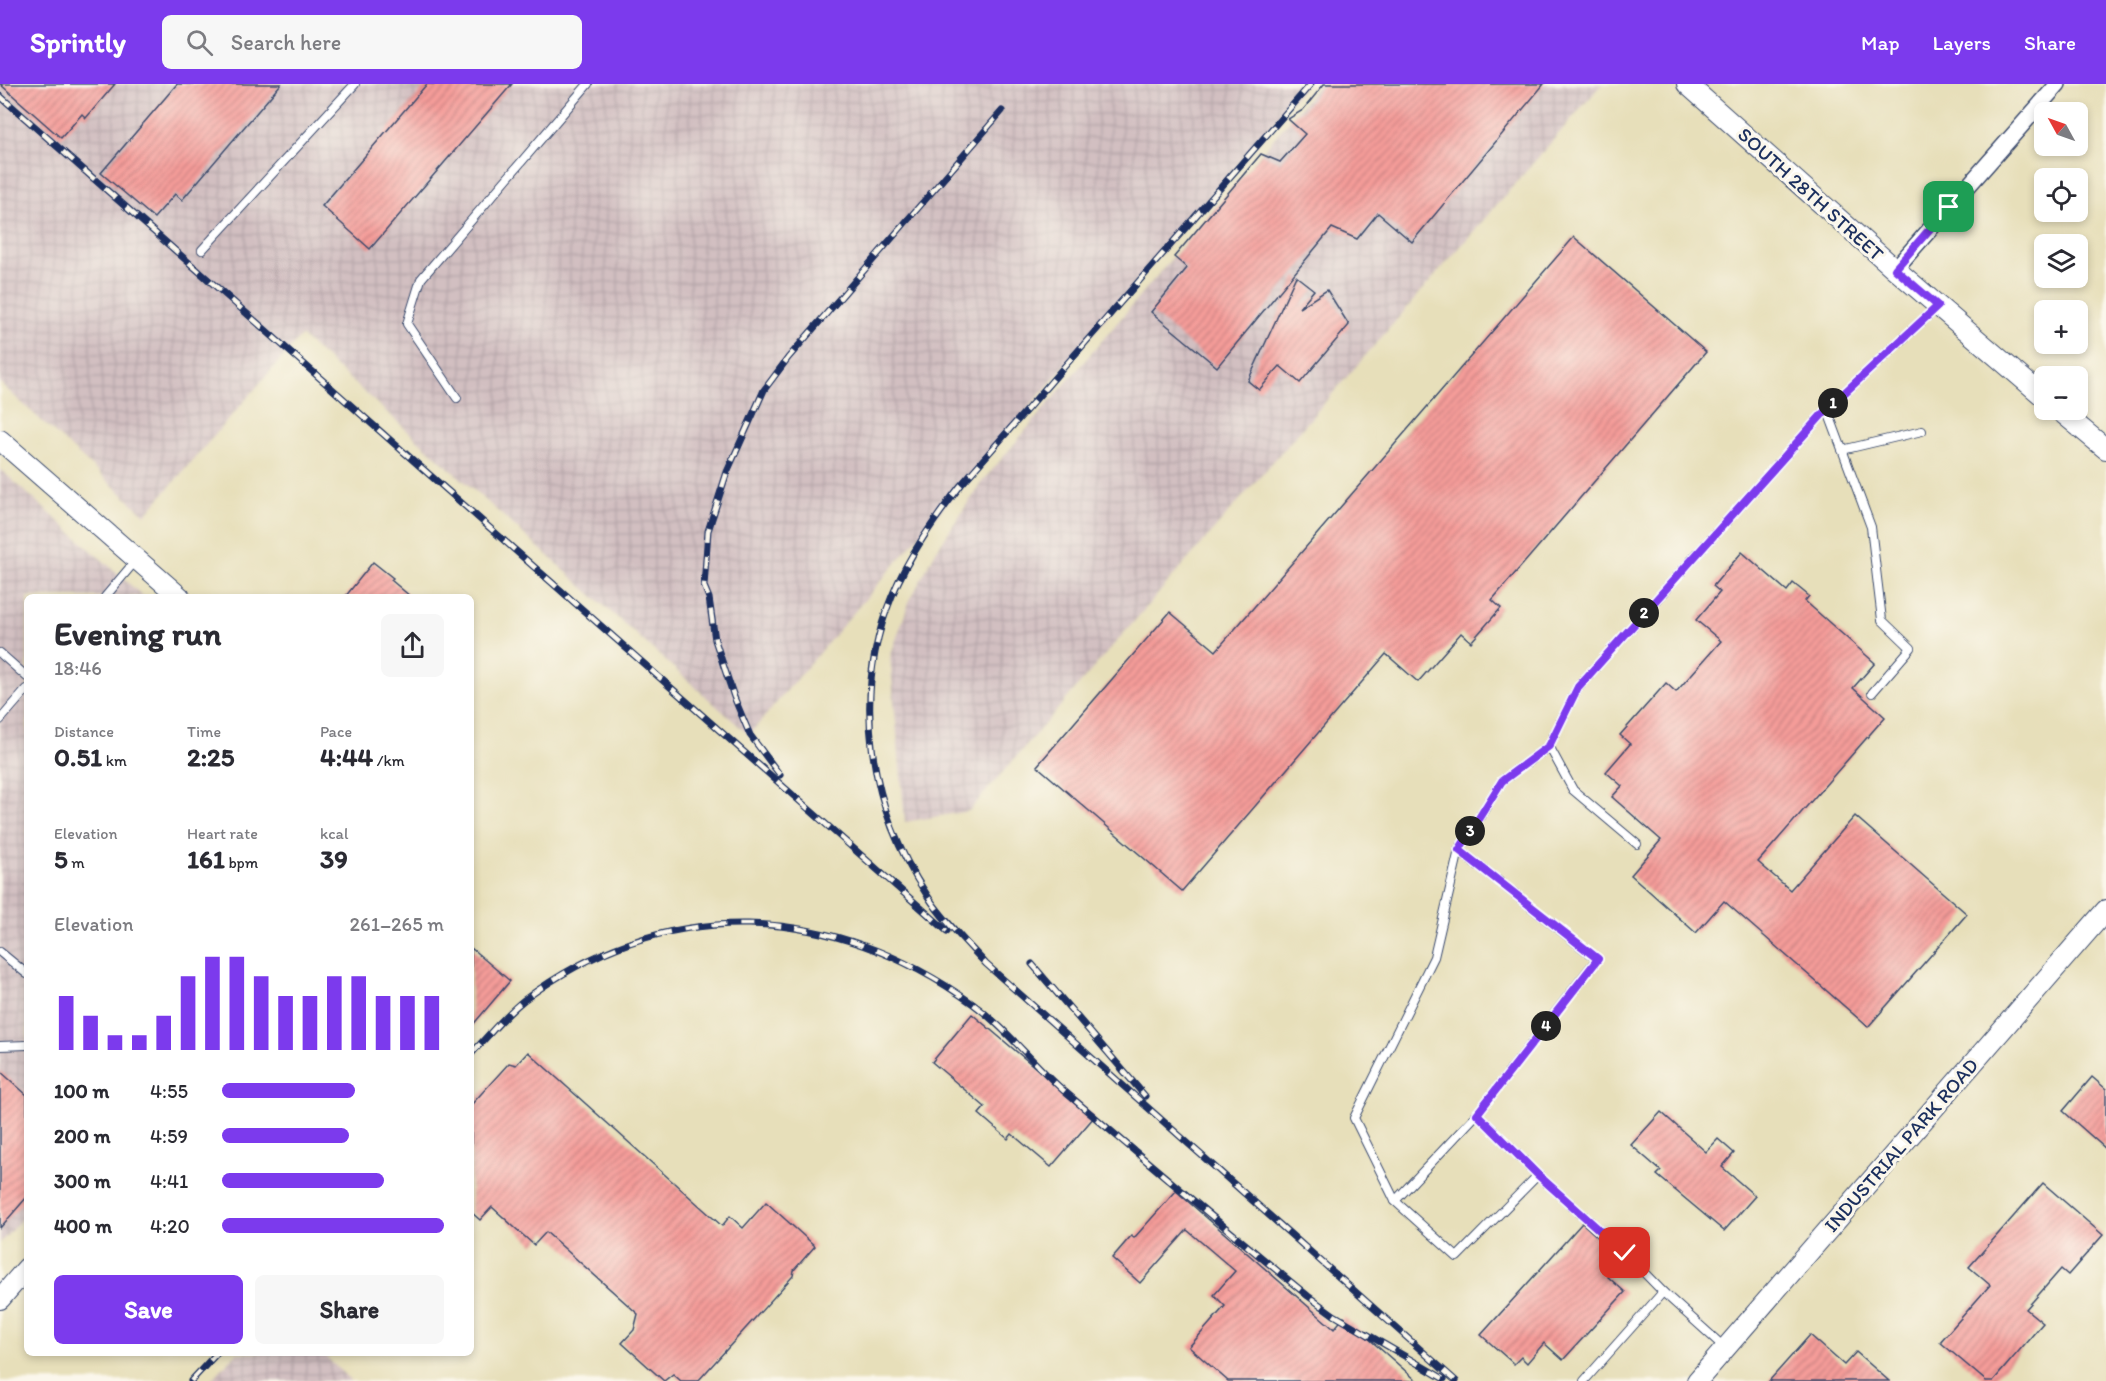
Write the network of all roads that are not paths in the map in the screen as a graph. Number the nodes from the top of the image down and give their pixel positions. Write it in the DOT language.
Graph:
graph roads {
  1 [pos="355,84"];
  2 [pos="588,84"];
  3 [pos="1687,84"];
  4 [pos="2058,84"];
  5 [pos="202,250"];
  6 [pos="1895,269"];
  7 [pos="1938,306"];
  8 [pos="2034,388"];
  9 [pos="457,398"];
  10 [pos="1827,409"];
  11 [pos="2069,420"];
  12 [pos="2071,420"];
  13 [pos="1922,431"];
  14 [pos="0,440"];
  15 [pos="2106,449"];
  16 [pos="1842,450"];
  17 [pos="2106,463"];
  18 [pos="137,559"];
  19 [pos="108,594"];
  20 [pos="177,594"];
  21 [pos="0,653"];
  22 [pos="24,674"];
  23 [pos="24,692"];
  24 [pos="1872,693"];
  25 [pos="0,720"];
  26 [pos="1549,746"];
  27 [pos="1637,844"];
  28 [pos="1459,850"];
  29 [pos="2106,910"];
  30 [pos="0,952"];
  31 [pos="24,972"];
  32 [pos="24,1045"];
  33 [pos="0,1047"];
  34 [pos="1477,1114"];
  35 [pos="1538,1175"];
  36 [pos="1395,1201"];
  37 [pos="24,1271"];
  38 [pos="1663,1293"];
  39 [pos="0,1299"];
  40 [pos="1725,1348"];
  41 [pos="1584,1381"];
  42 [pos="1697,1381"];
  1 -- 5 [label="lane"];
  2 -- 9 [label="lane"];
  3 -- 6 [label="street, SOUTH 28TH STREET"];
  4 -- 6 [label="street"];
  6 -- 7 [label="street, SOUTH 28TH STREET"];
  7 -- 8 [label="street, SOUTH 28TH STREET"];
  7 -- 10 [label="lane"];
  10 -- 16 [label="lane"];
  10 -- 26 [label="lane"];
  11 -- 17 [label="street"];
  12 -- 15 [label="street"];
  13 -- 16 [label="lane"];
  14 -- 18 [label="street"];
  16 -- 24 [label="lane"];
  18 -- 19 [label="lane"];
  18 -- 20 [label="street"];
  21 -- 22 [label="lane"];
  23 -- 25 [label="lane"];
  26 -- 27 [label="lane"];
  26 -- 28 [label="lane"];
  28 -- 34 [label="lane"];
  28 -- 36 [label="lane"];
  29 -- 40 [label="street, INDUSTRIAL PARK ROAD"];
  30 -- 31 [label="lane"];
  32 -- 33 [label="lane"];
  34 -- 35 [label="lane"];
  34 -- 36 [label="lane"];
  35 -- 36 [label="lane"];
  35 -- 38 [label="lane"];
  37 -- 39 [label="street"];
  38 -- 40 [label="lane"];
  38 -- 41 [label="lane"];
  40 -- 42 [label="street, INDUSTRIAL PARK ROAD"];
}
